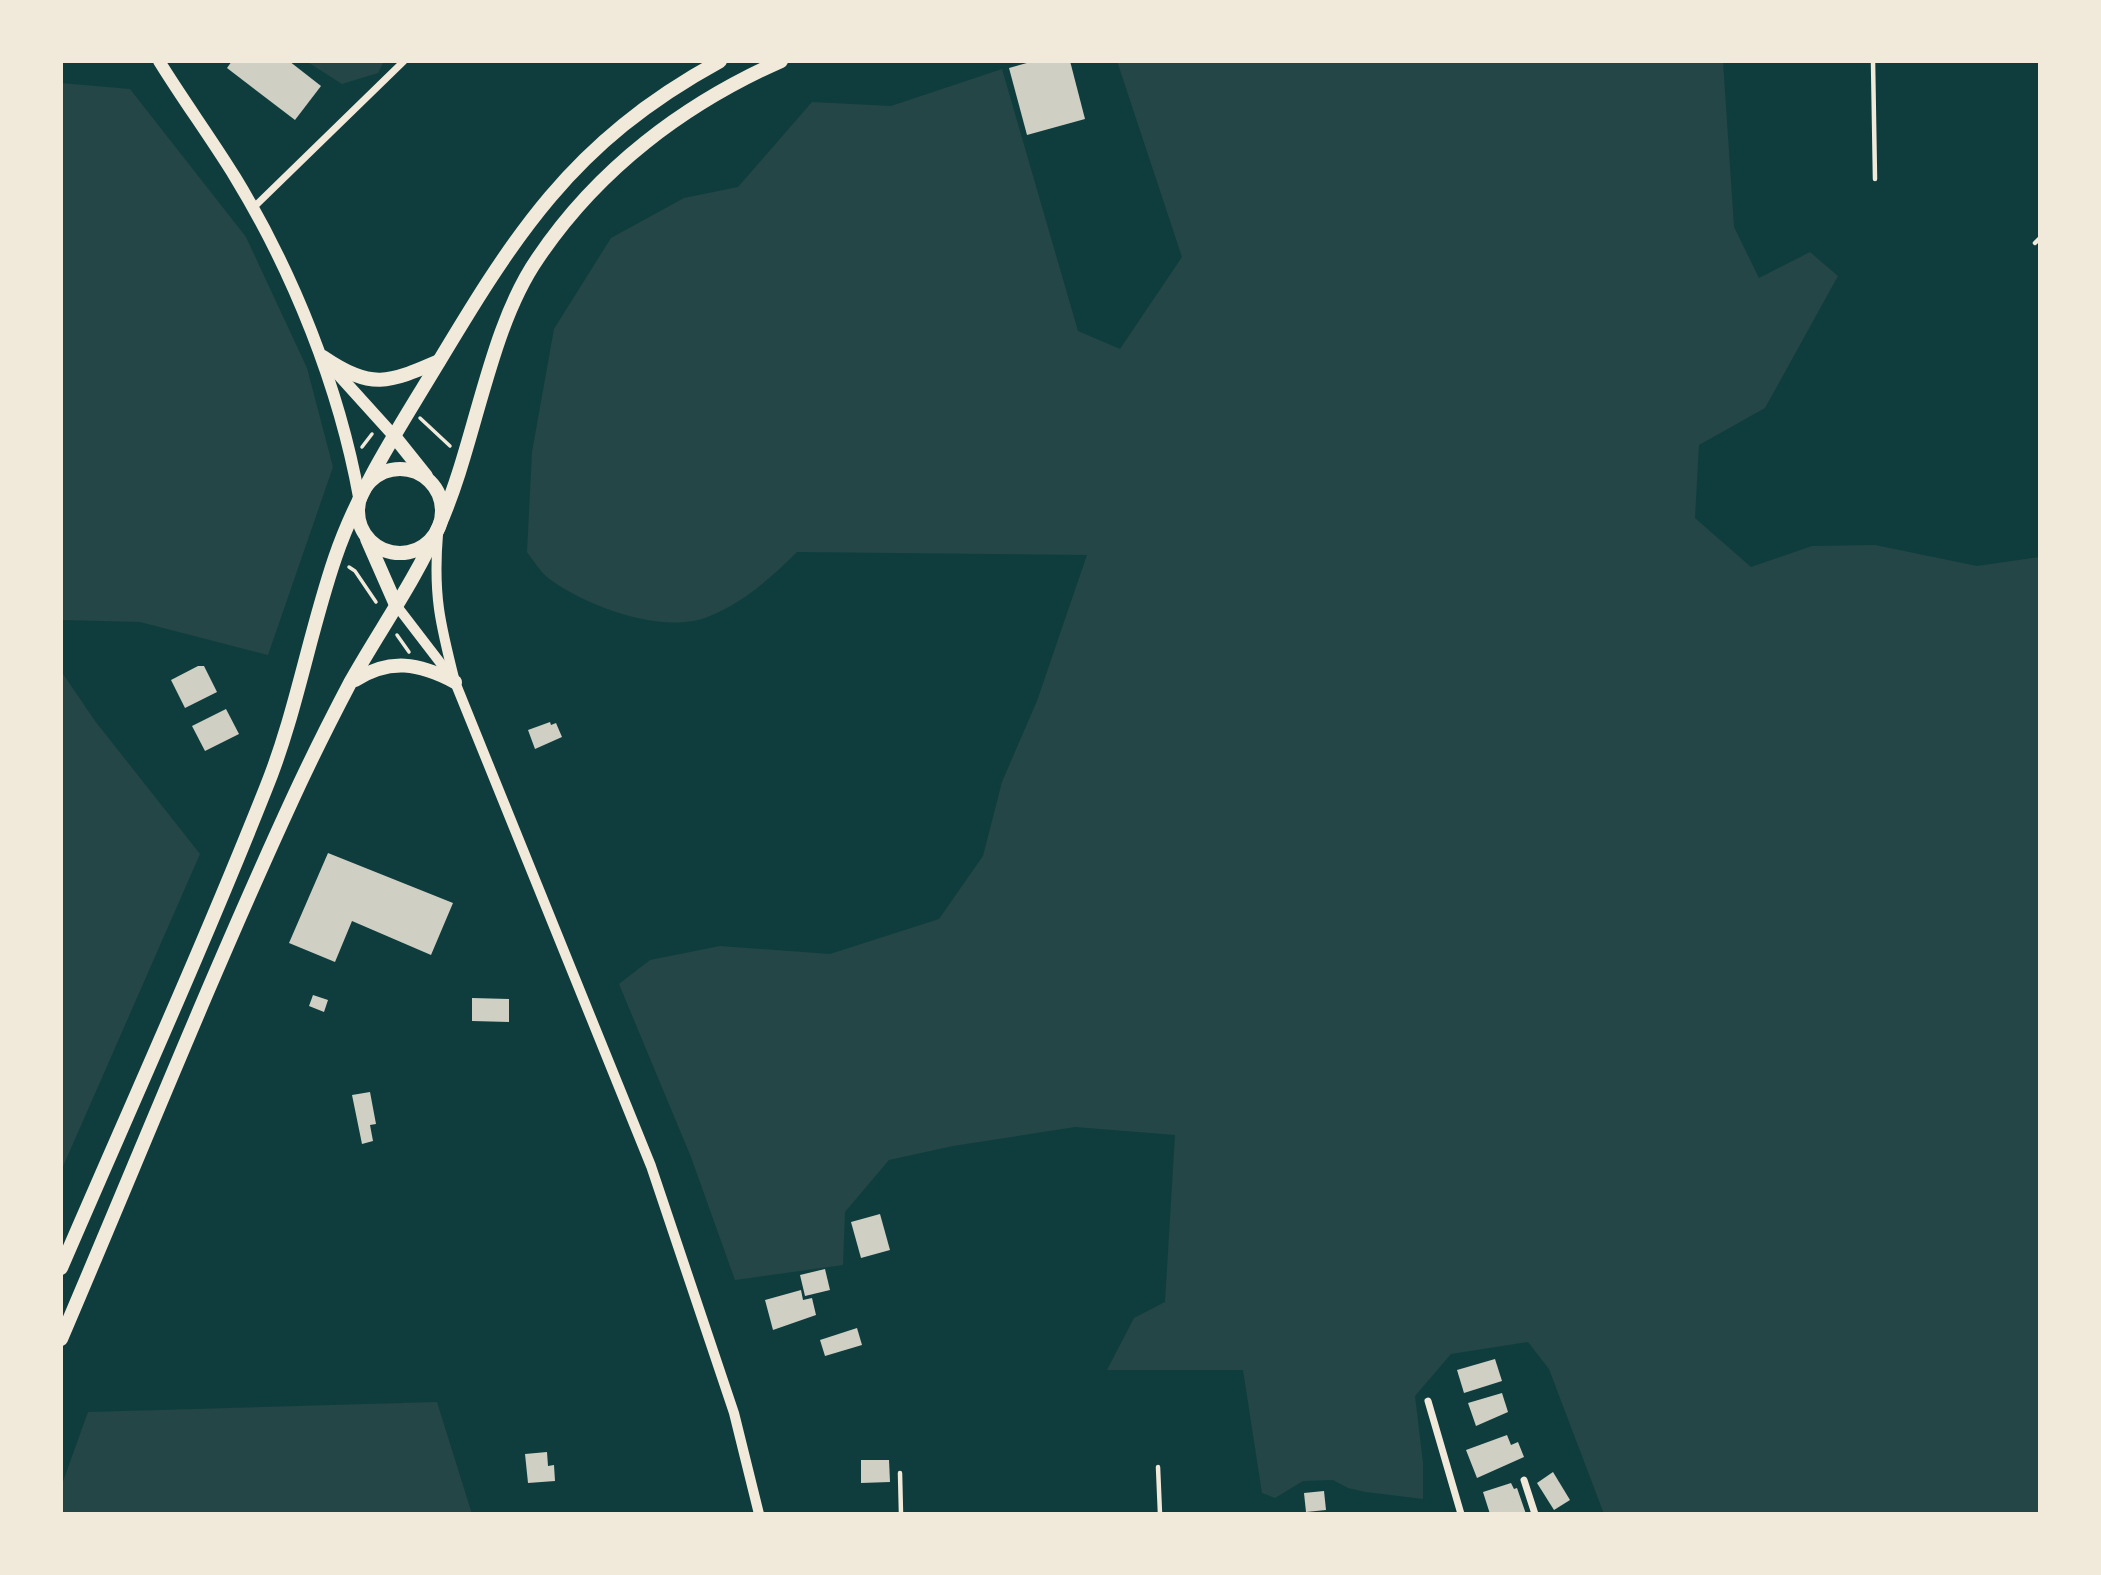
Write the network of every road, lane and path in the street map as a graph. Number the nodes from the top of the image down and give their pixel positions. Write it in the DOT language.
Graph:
graph roads {
  1 [pos="159,61"];
  2 [pos="404,61"];
  3 [pos="720,61"];
  4 [pos="781,61"];
  5 [pos="1874,61"];
  6 [pos="1875,179"];
  7 [pos="253,208"];
  8 [pos="2040,238"];
  9 [pos="2035,243"];
  10 [pos="323,358"];
  11 [pos="439,361"];
  12 [pos="410,408"];
  13 [pos="394,436"];
  14 [pos="464,460"];
  15 [pos="432,483"];
  16 [pos="359,497"];
  17 [pos="439,527"];
  18 [pos="365,535"];
  19 [pos="396,605"];
  20 [pos="455,682"];
  21 [pos="351,683"];
  22 [pos="61,1268"];
  23 [pos="61,1339"];
  24 [pos="1428,1401"];
  25 [pos="1158,1467"];
  26 [pos="900,1473"];
  27 [pos="1524,1480"];
  28 [pos="759,1514"];
  29 [pos="901,1514"];
  30 [pos="1160,1514"];
  31 [pos="1461,1514"];
  32 [pos="1535,1514"];
  1 -- 7 [label="main road"];
  2 -- 7 [label="street"];
  3 -- 11 [label="main road"];
  4 -- 14 [label="main road"];
  5 -- 6 [label="lane"];
  7 -- 10 [label="main road"];
  8 -- 9 [label="lane"];
  10 -- 11 [label="main road"];
  10 -- 13 [label="main road"];
  10 -- 16 [label="main road"];
  11 -- 12 [label="main road"];
  12 -- 13 [label="main road"];
  12 -- 14 [label="path"];
  13 -- 15 [label="main road"];
  13 -- 16 [label="main road"];
  14 -- 17 [label="main road"];
  15 -- 16 [label="main road"];
  15 -- 17 [label="main road"];
  16 -- 18 [label="main road"];
  16 -- 22 [label="main road"];
  17 -- 18 [label="main road"];
  17 -- 19 [label="main road"];
  17 -- 20 [label="street"];
  18 -- 19 [label="main road"];
  19 -- 20 [label="street"];
  19 -- 21 [label="main road"];
  20 -- 21 [label="main road"];
  20 -- 28 [label="street"];
  21 -- 23 [label="main road"];
  24 -- 31 [label="street"];
  25 -- 30 [label="lane"];
  26 -- 29 [label="lane"];
  27 -- 32 [label="street"];
}
